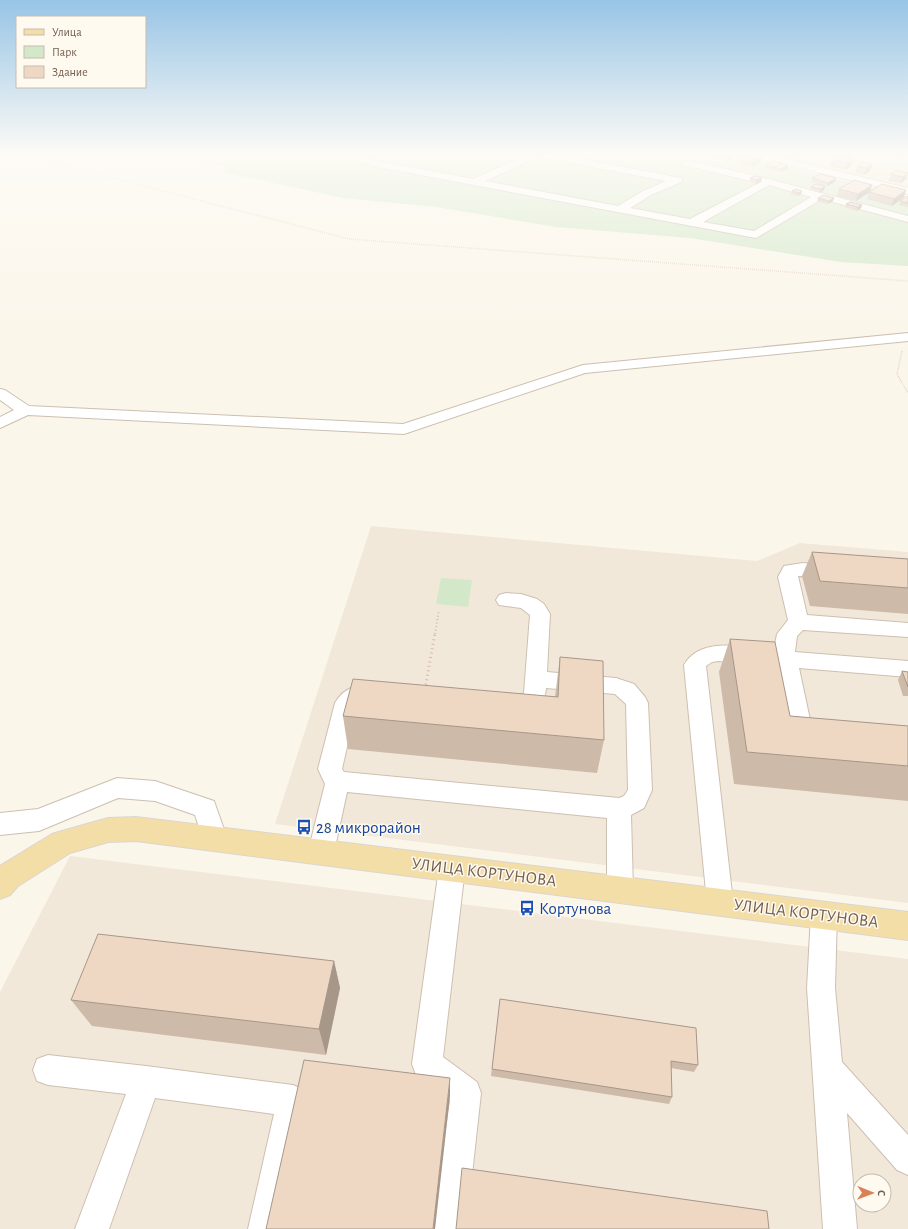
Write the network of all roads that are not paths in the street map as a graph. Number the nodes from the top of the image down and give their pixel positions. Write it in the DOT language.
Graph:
graph roads {
  1 [pos="632,212"];
  2 [pos="712,212"];
  3 [pos="793,212"];
  4 [pos="883,212"];
  5 [pos="908,219"];
  6 [pos="692,223"];
  7 [pos="907,337"];
  8 [pos="0,393"];
  9 [pos="25,410"];
  10 [pos="0,423"];
  11 [pos="849,572"];
  12 [pos="506,600"];
  13 [pos="798,622"];
  14 [pos="908,630"];
  15 [pos="786,659"];
  16 [pos="908,669"];
  17 [pos="536,679"];
  18 [pos="423,696"];
  19 [pos="491,702"];
  20 [pos="826,748"];
  21 [pos="338,781"];
  22 [pos="619,809"];
  23 [pos="0,824"];
  24 [pos="214,838"];
  25 [pos="321,852"];
  26 [pos="452,868"];
  27 [pos="0,886"];
  28 [pos="620,890"];
  29 [pos="720,902"];
  30 [pos="824,915"];
  31 [pos="908,926"];
  32 [pos="48,1070"];
  33 [pos="829,1070"];
  34 [pos="146,1081"];
  35 [pos="908,1159"];
  36 [pos="92,1229"];
  37 [pos="265,1229"];
  38 [pos="449,1229"];
  39 [pos="840,1229"];
  1 -- 6 [label="street"];
  2 -- 6 [label="street"];
  3 -- 6 [label="street"];
  4 -- 5 [label="street"];
  7 -- 9 [label="street"];
  8 -- 9 [label="street"];
  9 -- 10 [label="street"];
  11 -- 13 [label="street"];
  12 -- 17 [label="street"];
  13 -- 14 [label="street"];
  13 -- 15 [label="street"];
  15 -- 16 [label="street"];
  15 -- 20 [label="street"];
  15 -- 29 [label="street"];
  17 -- 19 [label="street"];
  17 -- 22 [label="street"];
  18 -- 21 [label="street"];
  21 -- 22 [label="street"];
  21 -- 25 [label="street"];
  22 -- 28 [label="street"];
  23 -- 24 [label="street"];
  24 -- 25 [label="main road, УЛИЦА КОРТУНОВА"];
  24 -- 27 [label="main road, УЛИЦА КОРТУНОВА"];
  25 -- 26 [label="main road, УЛИЦА КОРТУНОВА"];
  26 -- 28 [label="main road, УЛИЦА КОРТУНОВА"];
  26 -- 38 [label="street"];
  28 -- 29 [label="main road, УЛИЦА КОРТУНОВА"];
  29 -- 30 [label="main road, УЛИЦА КОРТУНОВА"];
  30 -- 31 [label="main road, УЛИЦА КОРТУНОВА"];
  30 -- 33 [label="street"];
  32 -- 34 [label="street"];
  33 -- 35 [label="street"];
  33 -- 39 [label="street"];
  34 -- 36 [label="street"];
  34 -- 37 [label="street"];
}
